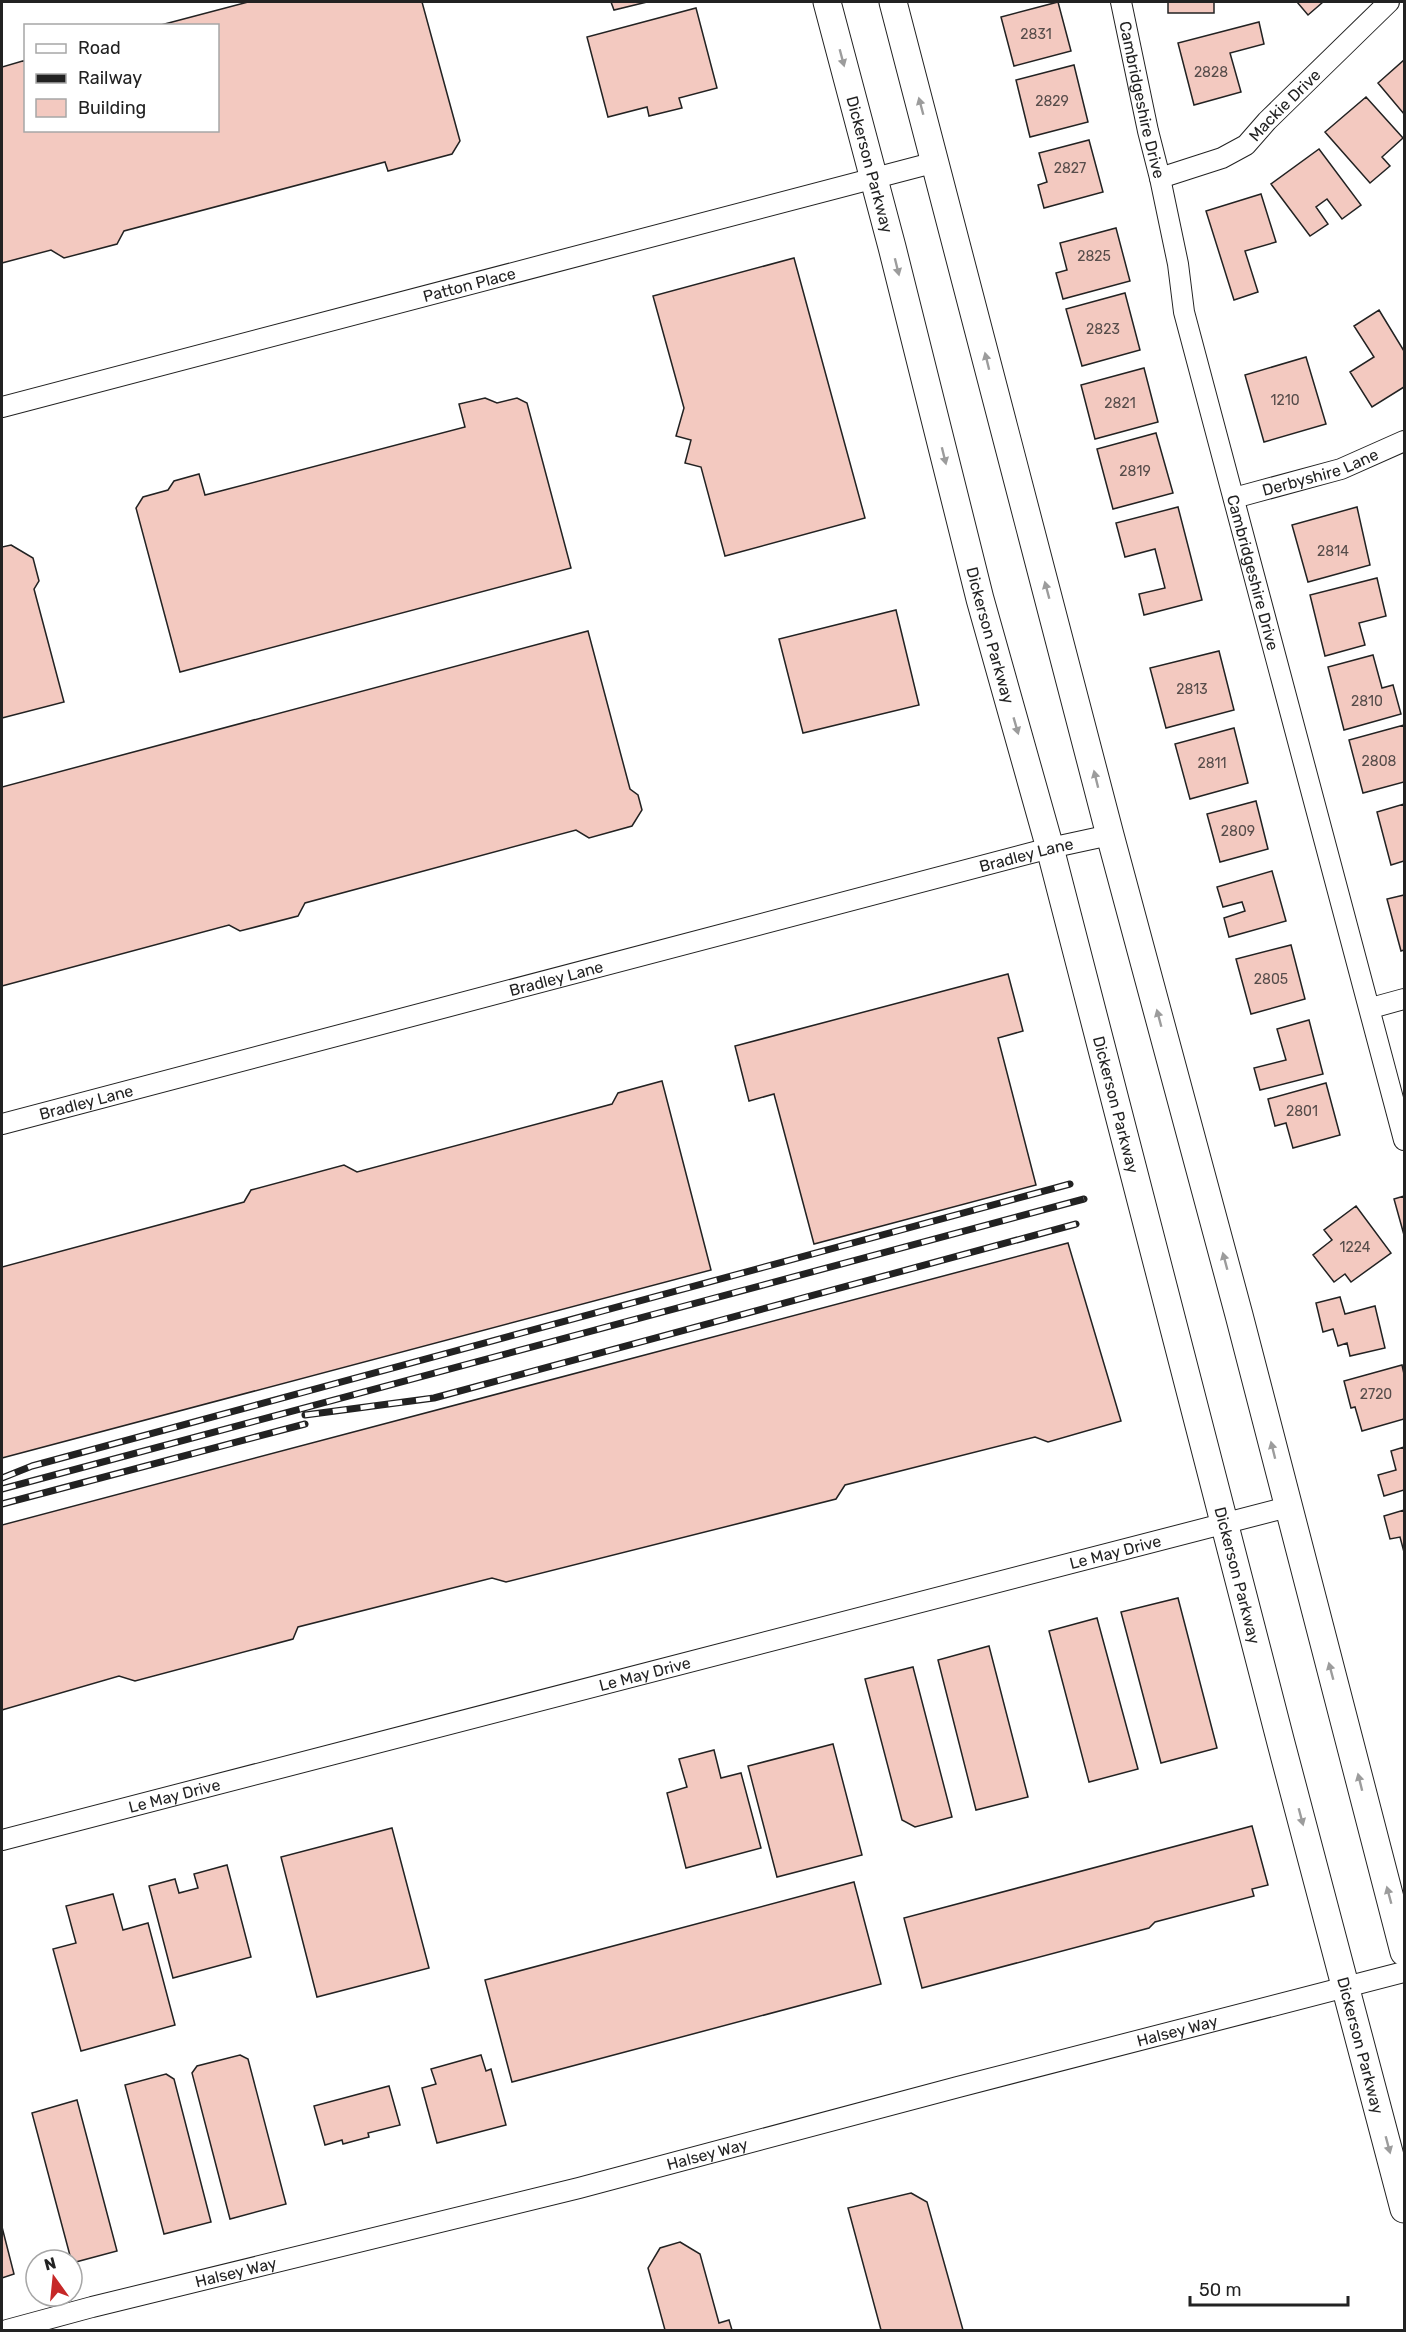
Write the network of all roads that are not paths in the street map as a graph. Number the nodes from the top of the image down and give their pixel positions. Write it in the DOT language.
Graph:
graph roads {
  1 [pos="827,2"];
  2 [pos="893,2"];
  3 [pos="1121,2"];
  4 [pos="1389,2"];
  5 [pos="936,162"];
  6 [pos="1160,178"];
  7 [pos="874,179"];
  8 [pos="2,406"];
  9 [pos="1404,441"];
  10 [pos="1234,498"];
  11 [pos="1110,835"];
  12 [pos="1050,848"];
  13 [pos="1404,999"];
  14 [pos="1371,1008"];
  15 [pos="2,1124"];
  16 [pos="1404,1140"];
  17 [pos="1288,1507"];
  18 [pos="1224,1523"];
  19 [pos="2,1840"];
  20 [pos="1404,1952"];
  21 [pos="1404,1972"];
  22 [pos="1346,1987"];
  23 [pos="1404,2209"];
  24 [pos="7,2331"];
  1 -- 7 [label="main road, Dickerson Parkway, one-way"];
  5 -- 2 [label="main road, one-way"];
  3 -- 6 [label="street, Cambridgeshire Drive"];
  4 -- 6 [label="street, Mackie Drive"];
  5 -- 7 [label="street, Patton Place"];
  11 -- 5 [label="main road, one-way"];
  6 -- 10 [label="street, Cambridgeshire Drive"];
  7 -- 8 [label="street, Patton Place"];
  7 -- 12 [label="main road, Dickerson Parkway, one-way"];
  9 -- 10 [label="street, Derbyshire Lane"];
  10 -- 14 [label="street, Cambridgeshire Drive"];
  11 -- 12 [label="street, Bradley Lane"];
  17 -- 11 [label="main road, one-way"];
  12 -- 15 [label="street, Bradley Lane"];
  12 -- 18 [label="main road, Dickerson Parkway"];
  13 -- 14 [label="street"];
  14 -- 16 [label="street, Cambridgeshire Drive"];
  17 -- 18 [label="street, Le May Drive"];
  20 -- 17 [label="main road, one-way"];
  18 -- 19 [label="street, Le May Drive"];
  18 -- 22 [label="main road, Dickerson Parkway, one-way"];
  21 -- 22 [label="street, Halsey Way"];
  22 -- 23 [label="main road, Dickerson Parkway, one-way"];
  22 -- 24 [label="street, Halsey Way"];
}
